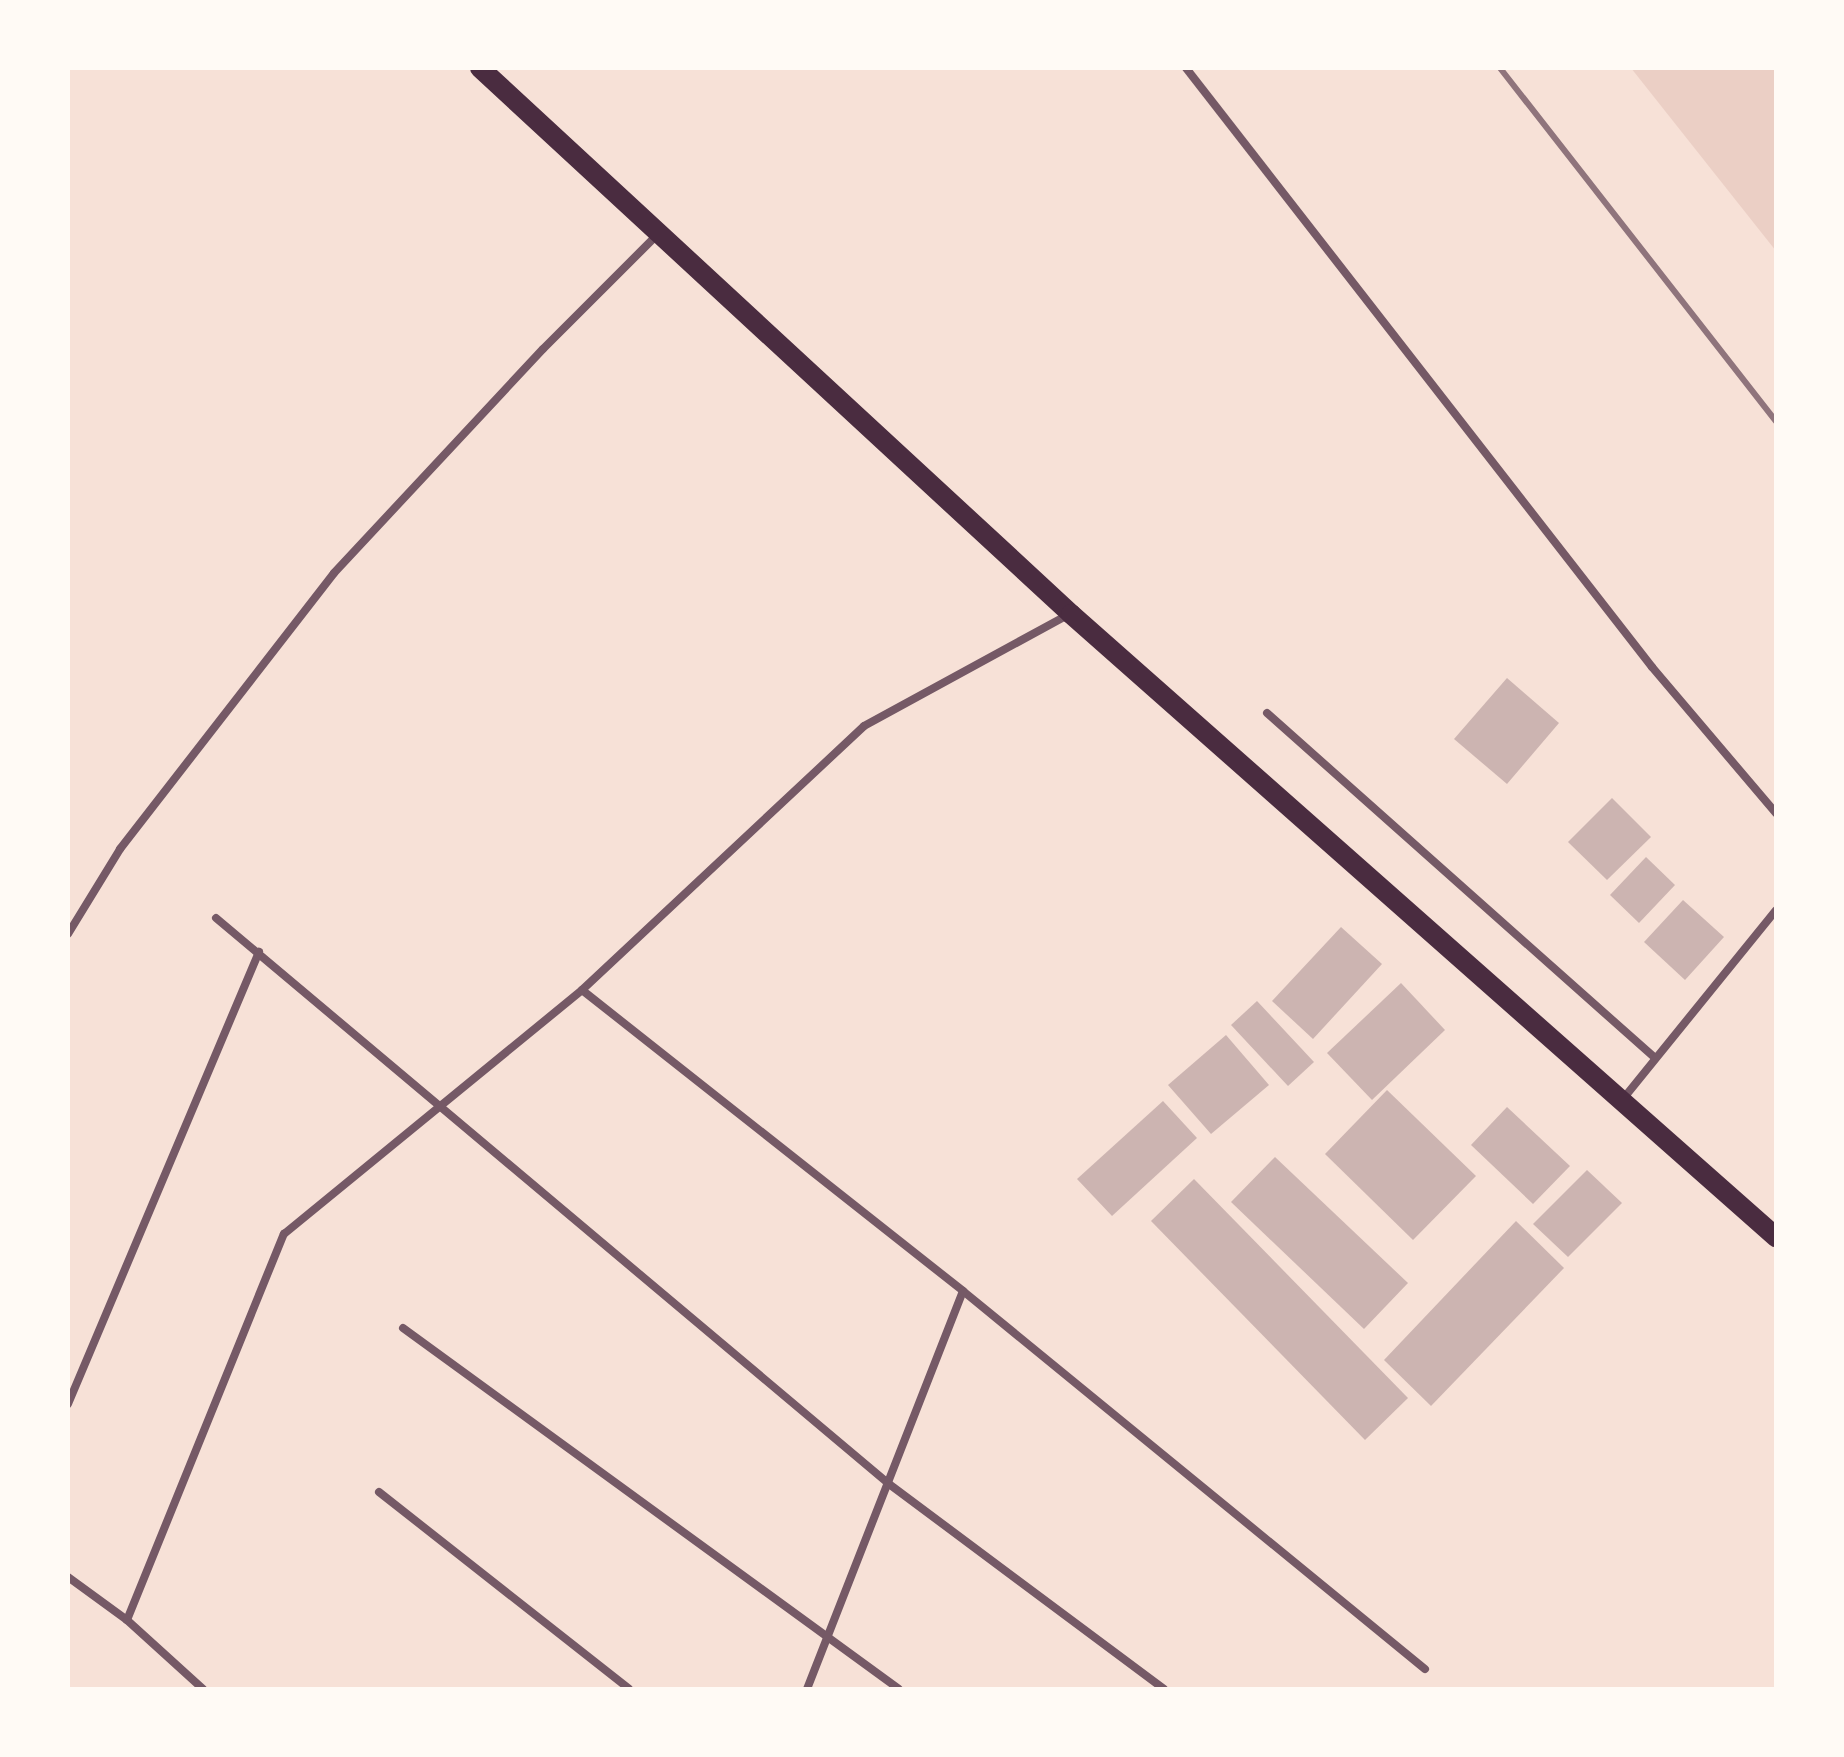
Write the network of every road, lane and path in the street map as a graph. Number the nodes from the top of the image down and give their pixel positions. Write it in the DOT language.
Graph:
graph roads {
  1 [pos="480,68"];
  2 [pos="1186,68"];
  3 [pos="661,232"];
  4 [pos="1071,614"];
  5 [pos="1267,713"];
  6 [pos="1776,813"];
  7 [pos="1776,910"];
  8 [pos="216,918"];
  9 [pos="68,934"];
  10 [pos="259,952"];
  11 [pos="582,990"];
  12 [pos="1655,1058"];
  13 [pos="1623,1099"];
  14 [pos="437,1109"];
  15 [pos="1776,1237"];
  16 [pos="963,1291"];
  17 [pos="403,1328"];
  18 [pos="68,1404"];
  19 [pos="889,1484"];
  20 [pos="379,1492"];
  21 [pos="68,1577"];
  22 [pos="127,1620"];
  23 [pos="828,1635"];
  24 [pos="1425,1669"];
  25 [pos="203,1689"];
  26 [pos="629,1689"];
  27 [pos="807,1689"];
  28 [pos="899,1689"];
  29 [pos="1164,1689"];
  1 -- 3 [label="main road"];
  2 -- 6 [label="street"];
  3 -- 4 [label="main road"];
  3 -- 9 [label="street"];
  4 -- 11 [label="street"];
  4 -- 13 [label="main road"];
  5 -- 12 [label="street"];
  7 -- 12 [label="street"];
  8 -- 10 [label="street"];
  10 -- 14 [label="street"];
  10 -- 18 [label="street"];
  11 -- 14 [label="street"];
  11 -- 16 [label="street"];
  12 -- 13 [label="street"];
  13 -- 15 [label="main road"];
  14 -- 19 [label="street"];
  14 -- 22 [label="street"];
  16 -- 19 [label="street"];
  16 -- 24 [label="street"];
  17 -- 23 [label="street"];
  19 -- 23 [label="street"];
  19 -- 29 [label="street"];
  20 -- 26 [label="street"];
  21 -- 22 [label="street"];
  22 -- 25 [label="street"];
  23 -- 27 [label="street"];
  23 -- 28 [label="street"];
}
